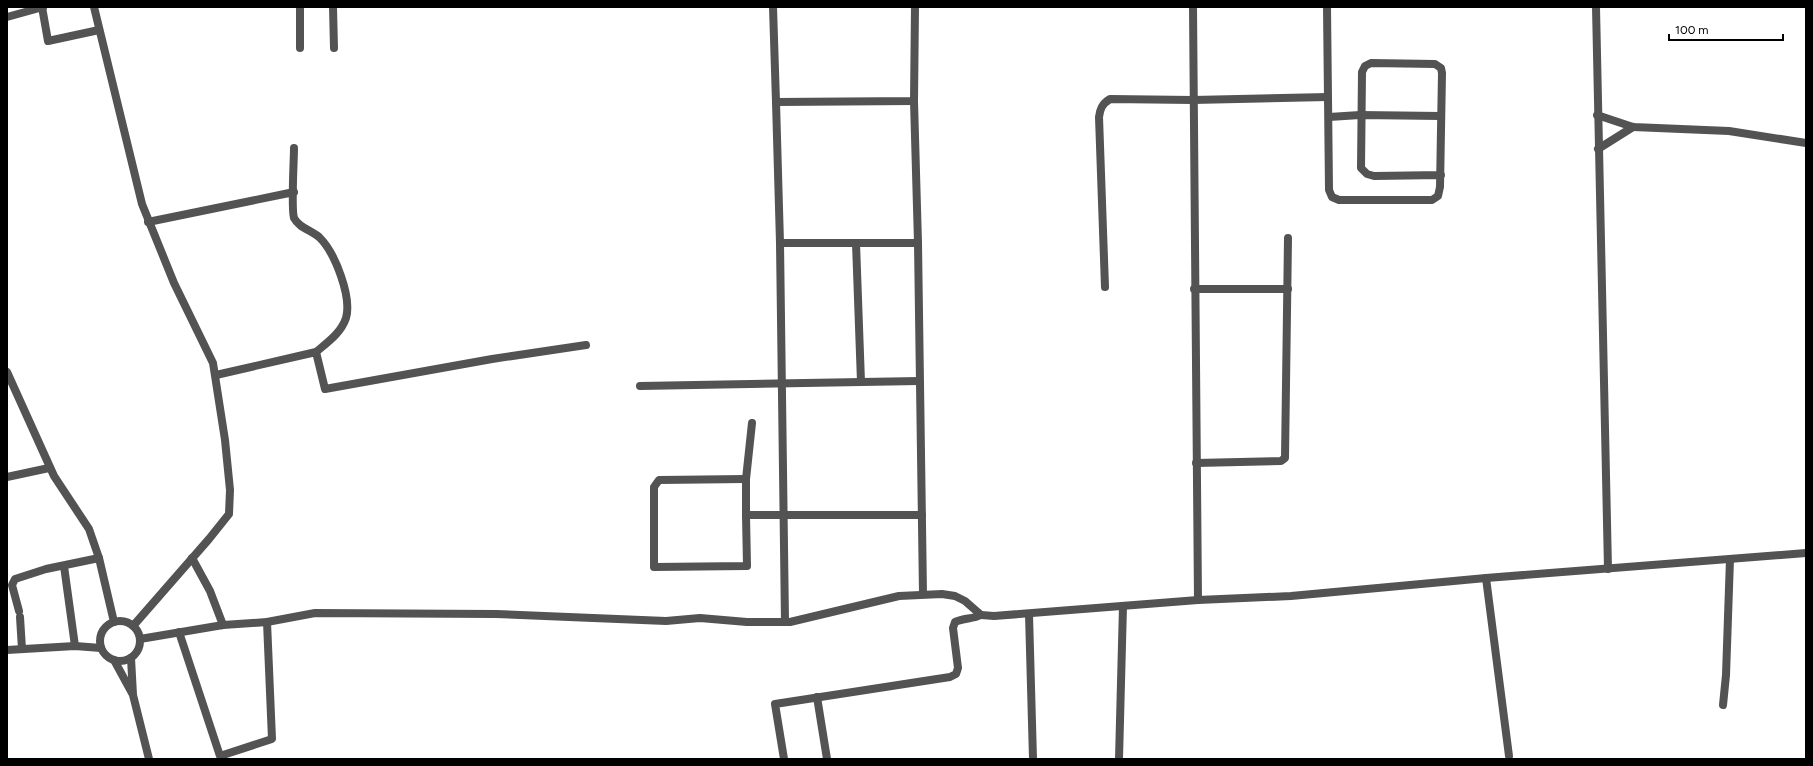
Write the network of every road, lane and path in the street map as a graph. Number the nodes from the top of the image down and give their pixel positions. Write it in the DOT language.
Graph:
graph roads {
  1 [pos="42,7"];
  2 [pos="94,7"];
  3 [pos="300,7"];
  4 [pos="332,7"];
  5 [pos="773,7"];
  6 [pos="915,7"];
  7 [pos="1192,7"];
  8 [pos="1327,7"];
  9 [pos="1596,7"];
  10 [pos="7,18"];
  11 [pos="99,30"];
  12 [pos="300,48"];
  13 [pos="334,48"];
  14 [pos="1328,96"];
  15 [pos="1193,100"];
  16 [pos="914,101"];
  17 [pos="776,102"];
  18 [pos="1360,115"];
  19 [pos="1597,115"];
  20 [pos="1441,116"];
  21 [pos="1329,117"];
  22 [pos="1633,127"];
  23 [pos="1806,142"];
  24 [pos="294,148"];
  25 [pos="1598,149"];
  26 [pos="1441,175"];
  27 [pos="294,192"];
  28 [pos="148,222"];
  29 [pos="1288,238"];
  30 [pos="780,243"];
  31 [pos="856,243"];
  32 [pos="918,243"];
  33 [pos="1105,288"];
  34 [pos="1194,289"];
  35 [pos="1288,289"];
  36 [pos="586,345"];
  37 [pos="316,352"];
  38 [pos="7,372"];
  39 [pos="216,375"];
  40 [pos="919,381"];
  41 [pos="861,382"];
  42 [pos="782,383"];
  43 [pos="640,386"];
  44 [pos="752,423"];
  45 [pos="1196,463"];
  46 [pos="49,468"];
  47 [pos="7,477"];
  48 [pos="746,479"];
  49 [pos="922,515"];
  50 [pos="746,516"];
  51 [pos="784,516"];
  52 [pos="1806,553"];
  53 [pos="99,558"];
  54 [pos="192,558"];
  55 [pos="1730,559"];
  56 [pos="64,566"];
  57 [pos="1608,569"];
  58 [pos="1486,578"];
  59 [pos="923,594"];
  60 [pos="1198,600"];
  61 [pos="1123,606"];
  62 [pos="1030,614"];
  63 [pos="981,615"];
  64 [pos="114,622"];
  65 [pos="267,622"];
  66 [pos="785,622"];
  67 [pos="223,625"];
  68 [pos="133,626"];
  69 [pos="179,632"];
  70 [pos="140,639"];
  71 [pos="75,646"];
  72 [pos="101,648"];
  73 [pos="22,649"];
  74 [pos="7,650"];
  75 [pos="131,658"];
  76 [pos="114,660"];
  77 [pos="133,695"];
  78 [pos="817,697"];
  79 [pos="1723,705"];
  80 [pos="1509,756"];
  81 [pos="149,759"];
  82 [pos="784,759"];
  83 [pos="827,759"];
  84 [pos="1033,759"];
  85 [pos="1119,759"];
  1 -- 10 [label="street"];
  1 -- 11 [label="street"];
  2 -- 11 [label="street"];
  3 -- 12 [label="street"];
  4 -- 13 [label="street"];
  5 -- 17 [label="street"];
  6 -- 16 [label="street"];
  7 -- 15 [label="street"];
  8 -- 14 [label="street"];
  9 -- 19 [label="street"];
  11 -- 28 [label="street"];
  14 -- 15 [label="street"];
  14 -- 21 [label="street"];
  15 -- 33 [label="street"];
  15 -- 34 [label="street"];
  16 -- 17 [label="street"];
  16 -- 32 [label="street"];
  17 -- 30 [label="street"];
  18 -- 20 [label="street"];
  18 -- 20 [label="street"];
  18 -- 21 [label="street"];
  18 -- 26 [label="street"];
  19 -- 22 [label="street"];
  19 -- 25 [label="street"];
  20 -- 26 [label="street"];
  21 -- 26 [label="street"];
  22 -- 23 [label="street"];
  22 -- 25 [label="street"];
  24 -- 27 [label="street"];
  25 -- 57 [label="street"];
  27 -- 28 [label="street"];
  27 -- 37 [label="street"];
  28 -- 39 [label="street"];
  29 -- 35 [label="street"];
  30 -- 31 [label="street"];
  30 -- 42 [label="street"];
  31 -- 32 [label="street"];
  31 -- 41 [label="street"];
  32 -- 40 [label="street"];
  34 -- 35 [label="street"];
  34 -- 45 [label="street"];
  35 -- 45 [label="street"];
  36 -- 37 [label="street"];
  37 -- 39 [label="street"];
  38 -- 46 [label="street"];
  39 -- 54 [label="street"];
  40 -- 41 [label="street"];
  40 -- 49 [label="street"];
  41 -- 42 [label="street"];
  42 -- 43 [label="street"];
  42 -- 51 [label="street"];
  44 -- 48 [label="street"];
  45 -- 60 [label="street"];
  46 -- 47 [label="street"];
  46 -- 53 [label="street"];
  48 -- 50 [label="street"];
  48 -- 50 [label="street"];
  49 -- 51 [label="street"];
  49 -- 59 [label="street"];
  50 -- 51 [label="street"];
  51 -- 66 [label="street"];
  52 -- 55 [label="street"];
  53 -- 56 [label="street"];
  53 -- 64 [label="street"];
  54 -- 67 [label="street"];
  54 -- 68 [label="street"];
  55 -- 57 [label="street"];
  55 -- 79 [label="street"];
  56 -- 71 [label="street"];
  56 -- 73 [label="street"];
  57 -- 58 [label="street"];
  58 -- 60 [label="street"];
  58 -- 80 [label="street"];
  59 -- 63 [label="street"];
  59 -- 66 [label="street"];
  60 -- 61 [label="street"];
  61 -- 62 [label="street"];
  61 -- 85 [label="street"];
  62 -- 63 [label="street"];
  62 -- 84 [label="street"];
  63 -- 78 [label="street"];
  64 -- 68 [label="street"];
  64 -- 72 [label="street"];
  65 -- 66 [label="street"];
  65 -- 67 [label="street"];
  65 -- 69 [label="street"];
  67 -- 69 [label="street"];
  68 -- 70 [label="street"];
  69 -- 70 [label="street"];
  70 -- 75 [label="street"];
  71 -- 72 [label="street"];
  71 -- 73 [label="street"];
  72 -- 76 [label="street"];
  73 -- 74 [label="street"];
  75 -- 76 [label="street"];
  75 -- 77 [label="street"];
  76 -- 77 [label="street"];
  77 -- 81 [label="street"];
  78 -- 82 [label="street"];
  78 -- 83 [label="street"];
}
